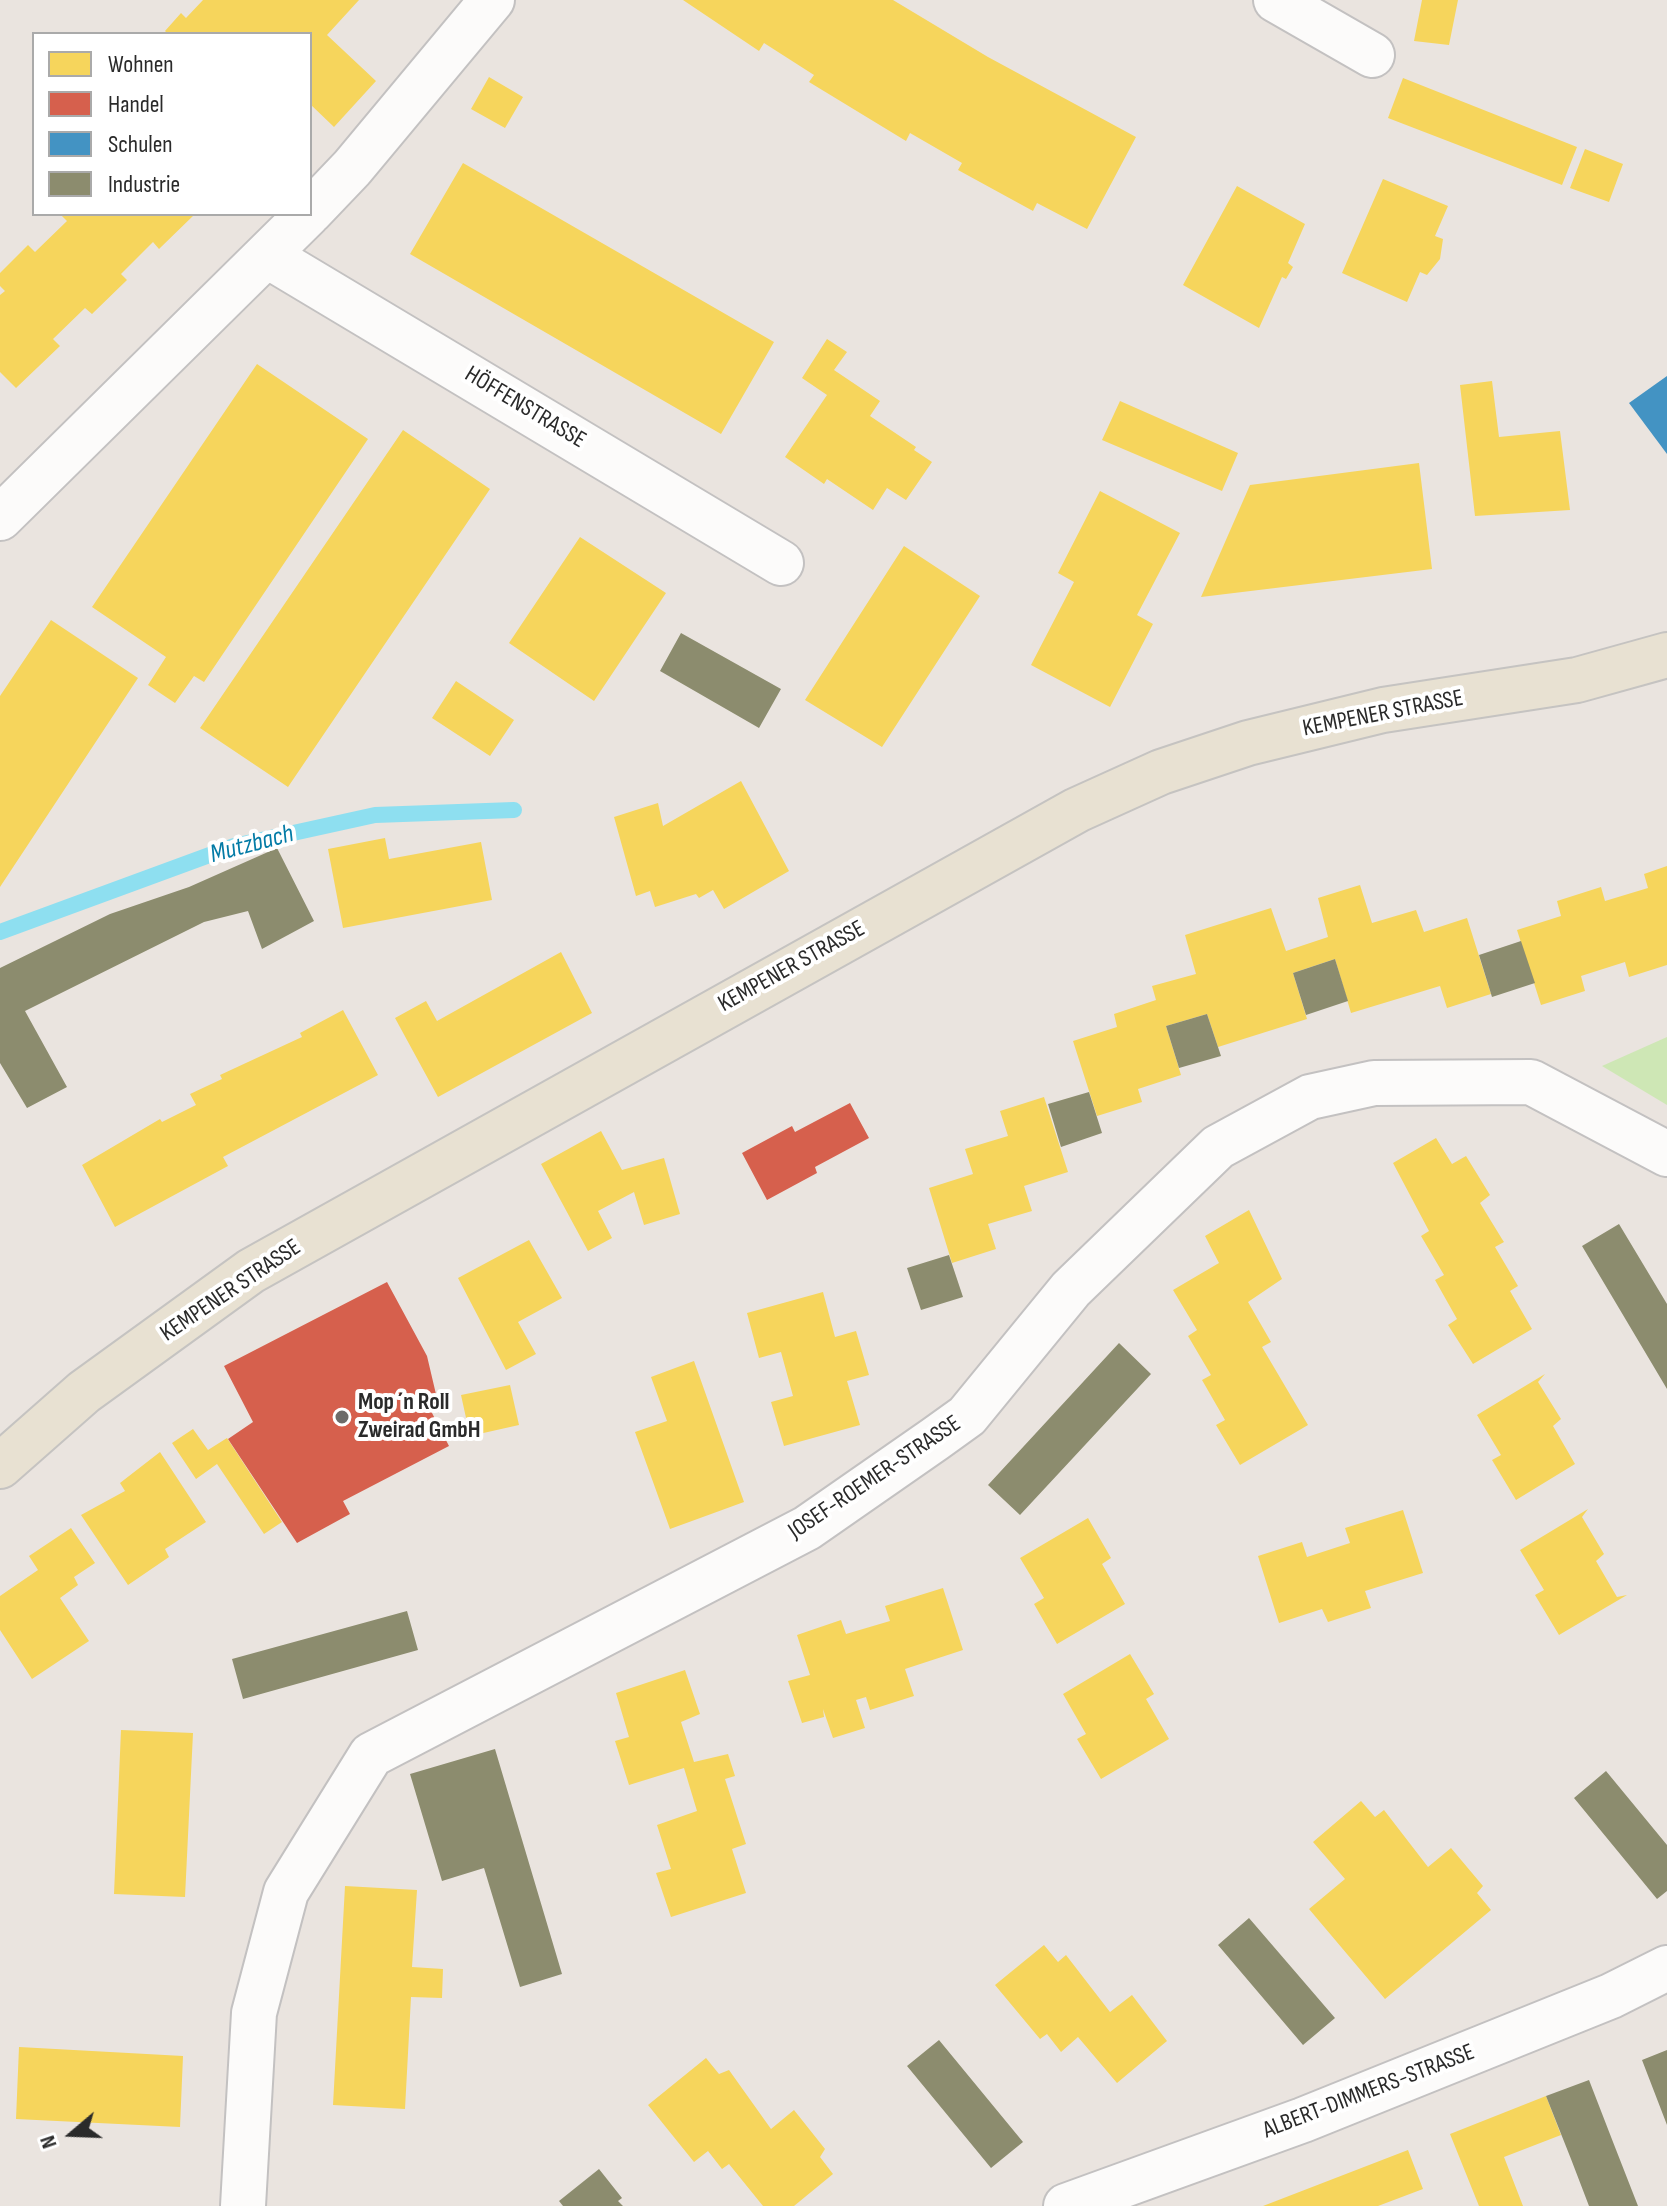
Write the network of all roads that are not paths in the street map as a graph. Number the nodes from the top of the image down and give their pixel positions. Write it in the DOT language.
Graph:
graph roads {
  1 [pos="492,0"];
  2 [pos="1276,0"];
  3 [pos="1372,55"];
  4 [pos="312,210"];
  5 [pos="306,216"];
  6 [pos="268,256"];
  7 [pos="0,518"];
  8 [pos="781,563"];
  9 [pos="1667,655"];
  10 [pos="1667,1154"];
  11 [pos="0,1466"];
  12 [pos="1667,1968"];
  13 [pos="243,2206"];
  14 [pos="1066,2206"];
  1 -- 4 [label="street"];
  2 -- 3 [label="street"];
  5 -- 6 [label="street"];
  6 -- 7 [label="street"];
  6 -- 8 [label="street, HÖFFENSTRASSE"];
  9 -- 11 [label="main road, KEMPENER STRASSE"];
  10 -- 13 [label="street, JOSEF-ROEMER-STRASSE"];
  12 -- 14 [label="street, ALBERT-DIMMERS-STRASSE"];
}
